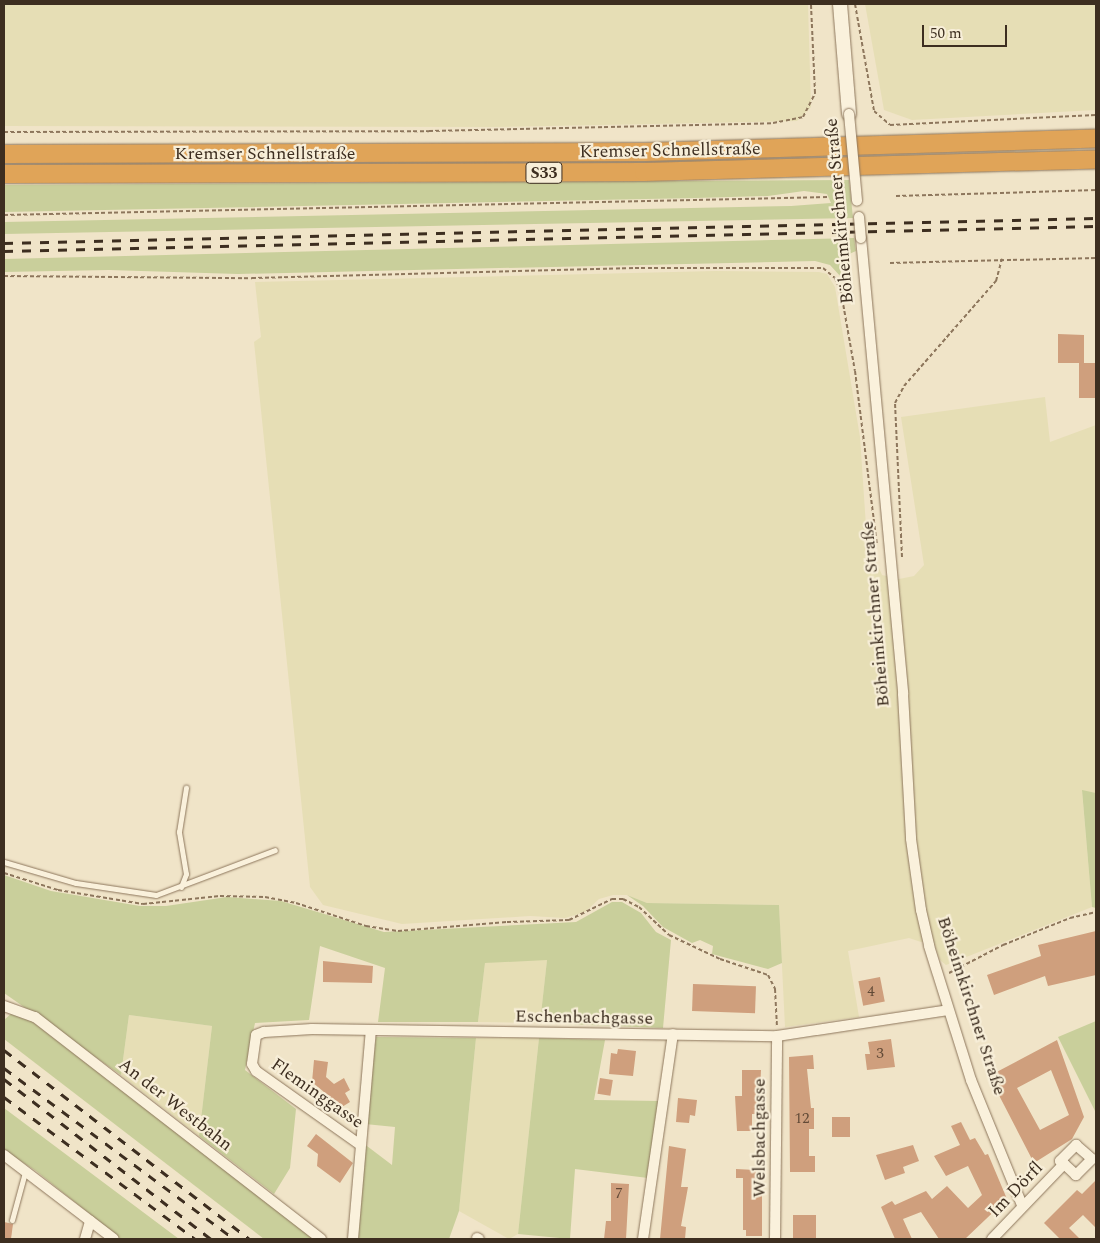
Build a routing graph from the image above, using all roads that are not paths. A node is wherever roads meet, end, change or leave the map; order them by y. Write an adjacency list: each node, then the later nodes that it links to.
1 (840, 4): 2 (street, Böheimkirchner Straße)
2 (849, 114): 12 (street, Böheimkirchner Straße, bridge)
3 (1096, 139): 4 (highway, Kremser Schnellstraße / S33)
4 (4, 154)
5 (1096, 159): 6 (highway, Kremser Schnellstraße / S33)
6 (4, 174)
7 (186, 788): 10 (lane)
8 (274, 850): 10 (lane)
9 (4, 862): 10 (lane)
10 (180, 888)
11 (4, 1006): 26 (street, An der Westbahn)
12 (948, 1010): 15 (street, Eschenbachgasse); 21 (street, Böheimkirchner Straße)
13 (371, 1031): 14 (street, Eschenbachgasse); 16 (street, Eschenbachgasse); 17 (street)
14 (674, 1034): 15 (street, Eschenbachgasse); 28 (street)
15 (777, 1036): 29 (street, Welsbachgasse)
16 (256, 1071): 17 (street, Fleminggasse)
17 (359, 1144): 27 (street)
18 (4, 1155): 20 (street)
19 (1064, 1164): 21 (street, Im Dörfl)
20 (25, 1171): 22 (lane); 23 (street)
21 (1022, 1205): 30 (street, Im Dörfl)
22 (12, 1220)
23 (90, 1221): 24 (street); 25 (street)
24 (85, 1239)
25 (114, 1239)
26 (321, 1239)
27 (353, 1239)
28 (643, 1239)
29 (775, 1239)
30 (992, 1239)

